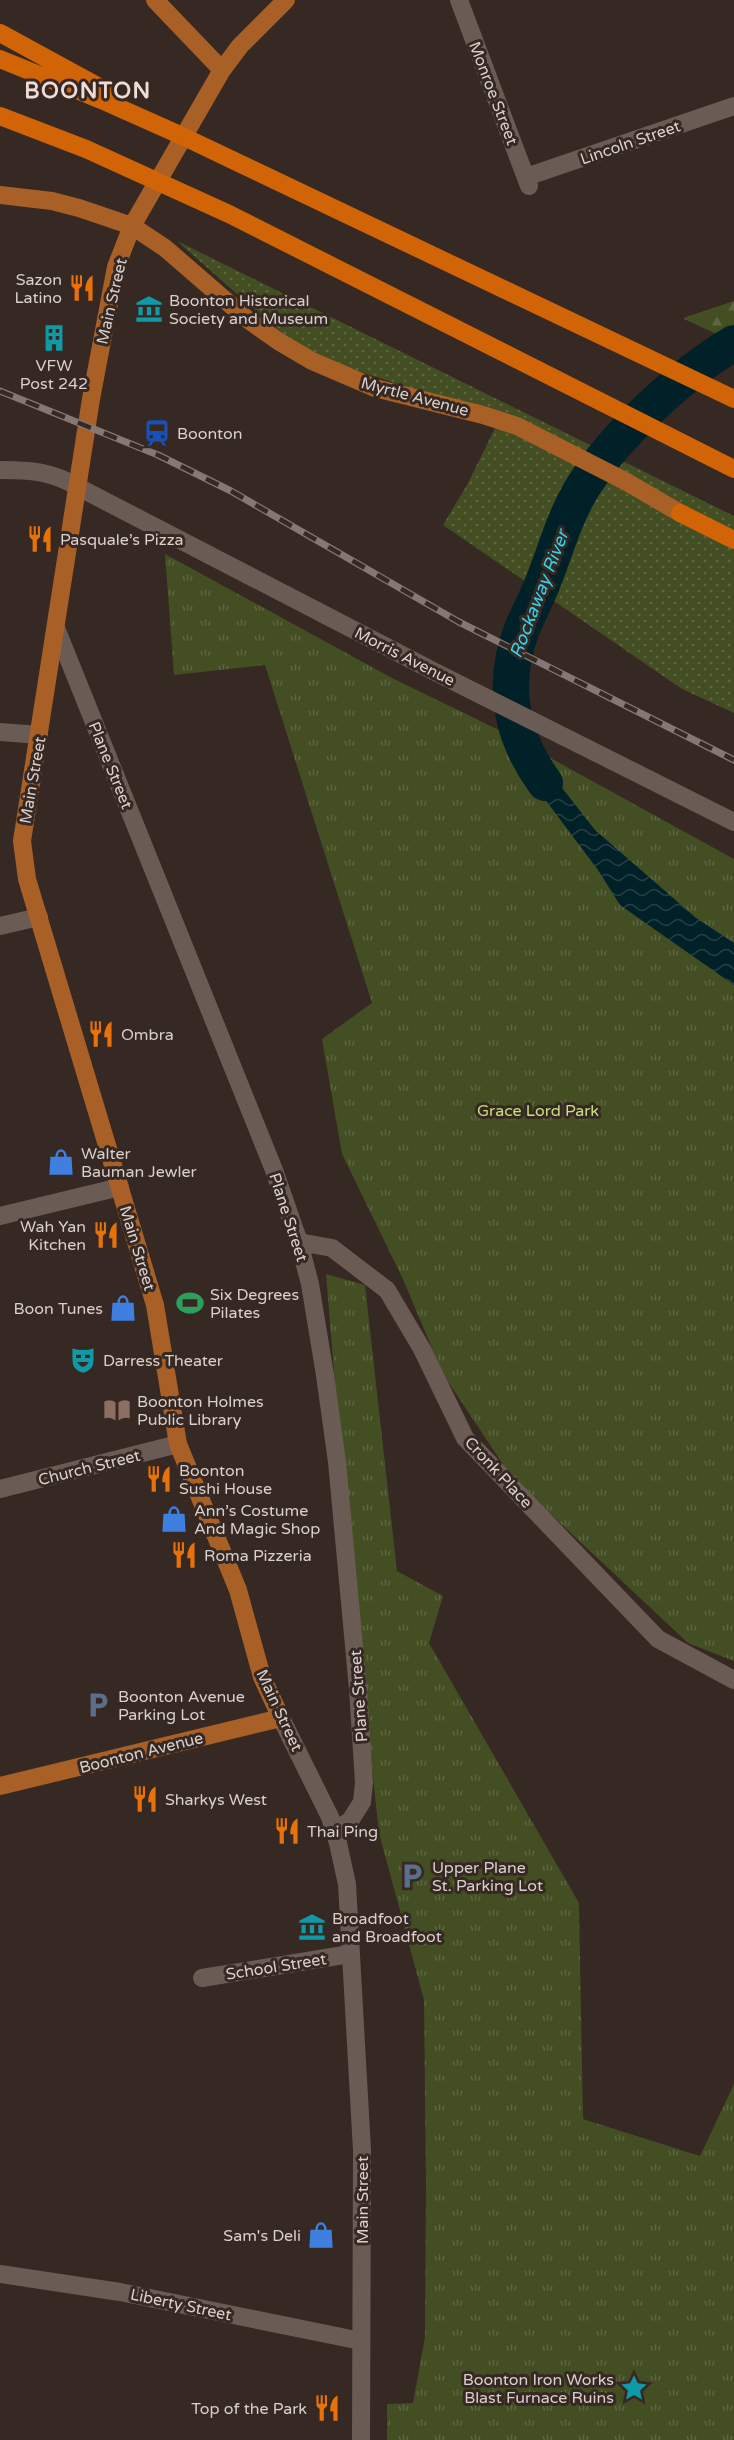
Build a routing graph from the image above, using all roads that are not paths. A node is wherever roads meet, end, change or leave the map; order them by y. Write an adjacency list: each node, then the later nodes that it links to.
1 (155, 0): 6 (main road)
2 (286, 0): 6 (main road, Main Street)
3 (459, 0): 10 (street, Monroe Street)
4 (0, 33): 9 (highway)
5 (0, 59): 9 (highway)
6 (222, 70): 12 (main road, Main Street)
7 (734, 106): 10 (street, Lincoln Street)
8 (0, 116): 14 (highway)
9 (249, 168): 13 (highway)
10 (527, 181)
11 (0, 195): 12 (main road, Myrtle Avenue)
12 (132, 226): 16 (main road, Main Street); 17 (main road, Myrtle Avenue)
13 (728, 396)
14 (734, 469)
15 (0, 470): 16 (street, Morris Avenue)
16 (78, 487): 19 (main road, Main Street); 22 (street, Morris Avenue)
17 (680, 513): 18 (highway)
18 (734, 540)
19 (56, 628): 21 (main road, Main Street); 27 (street, Plane Street)
20 (0, 732): 21 (street)
21 (39, 735): 23 (main road, Main Street)
22 (734, 822)
23 (39, 917): 24 (street); 25 (main road, Main Street)
24 (0, 926)
25 (120, 1186): 26 (street); 28 (main road, Main Street)
26 (0, 1216)
27 (299, 1242): 30 (street, Cronk Place); 33 (street, Plane Street)
28 (178, 1444): 29 (street, Church Street); 31 (main road, Main Street)
29 (0, 1489)
30 (734, 1680)
31 (281, 1718): 32 (main road, Boonton Avenue); 33 (street, Main Street)
32 (0, 1786)
33 (334, 1830): 34 (street, Main Street)
34 (350, 1954): 35 (street, School Street); 37 (street, Main Street)
35 (202, 1978)
36 (0, 2274): 37 (street, Liberty Street)
37 (361, 2341): 38 (street, Main Street)
38 (361, 2440)

